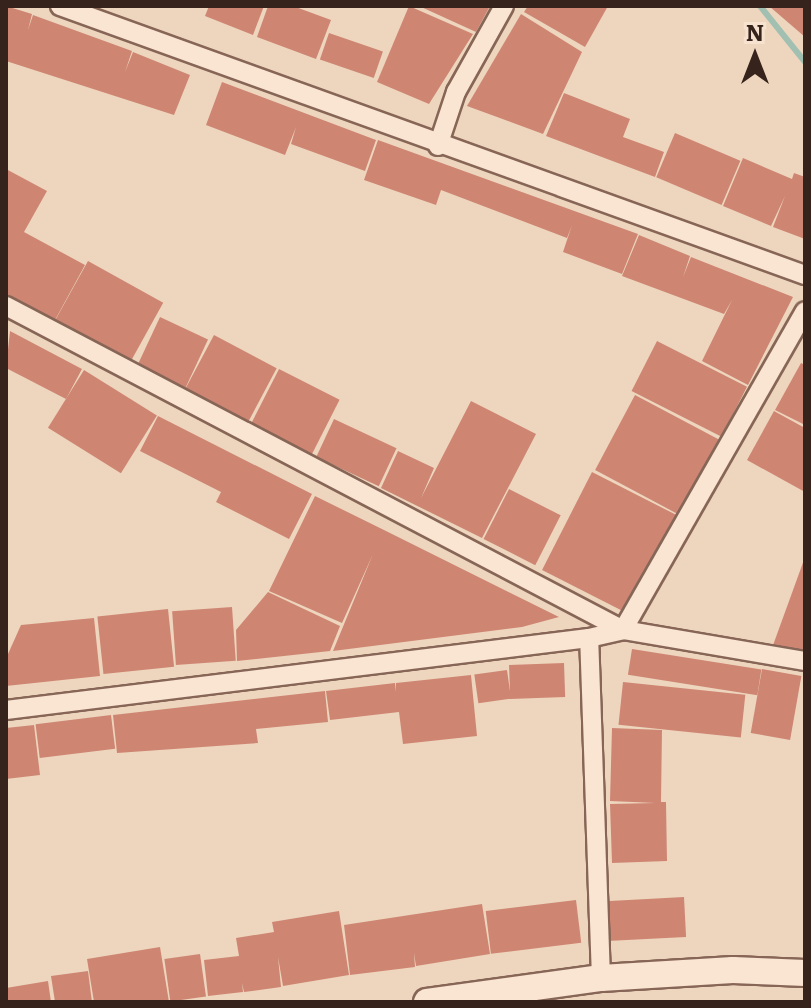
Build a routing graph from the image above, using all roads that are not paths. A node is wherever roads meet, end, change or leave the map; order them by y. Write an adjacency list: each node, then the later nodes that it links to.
1 (60, 6): 3 (street)
2 (504, 6): 3 (street)
3 (438, 146): 4 (street)
4 (805, 275)
5 (6, 306): 7 (street)
6 (805, 311): 7 (street)
7 (623, 630): 8 (street); 9 (street)
8 (589, 638): 10 (street); 12 (street)
9 (805, 661)
10 (6, 710)
11 (805, 973): 12 (main road)
12 (601, 978): 13 (main road)
13 (427, 1002)

